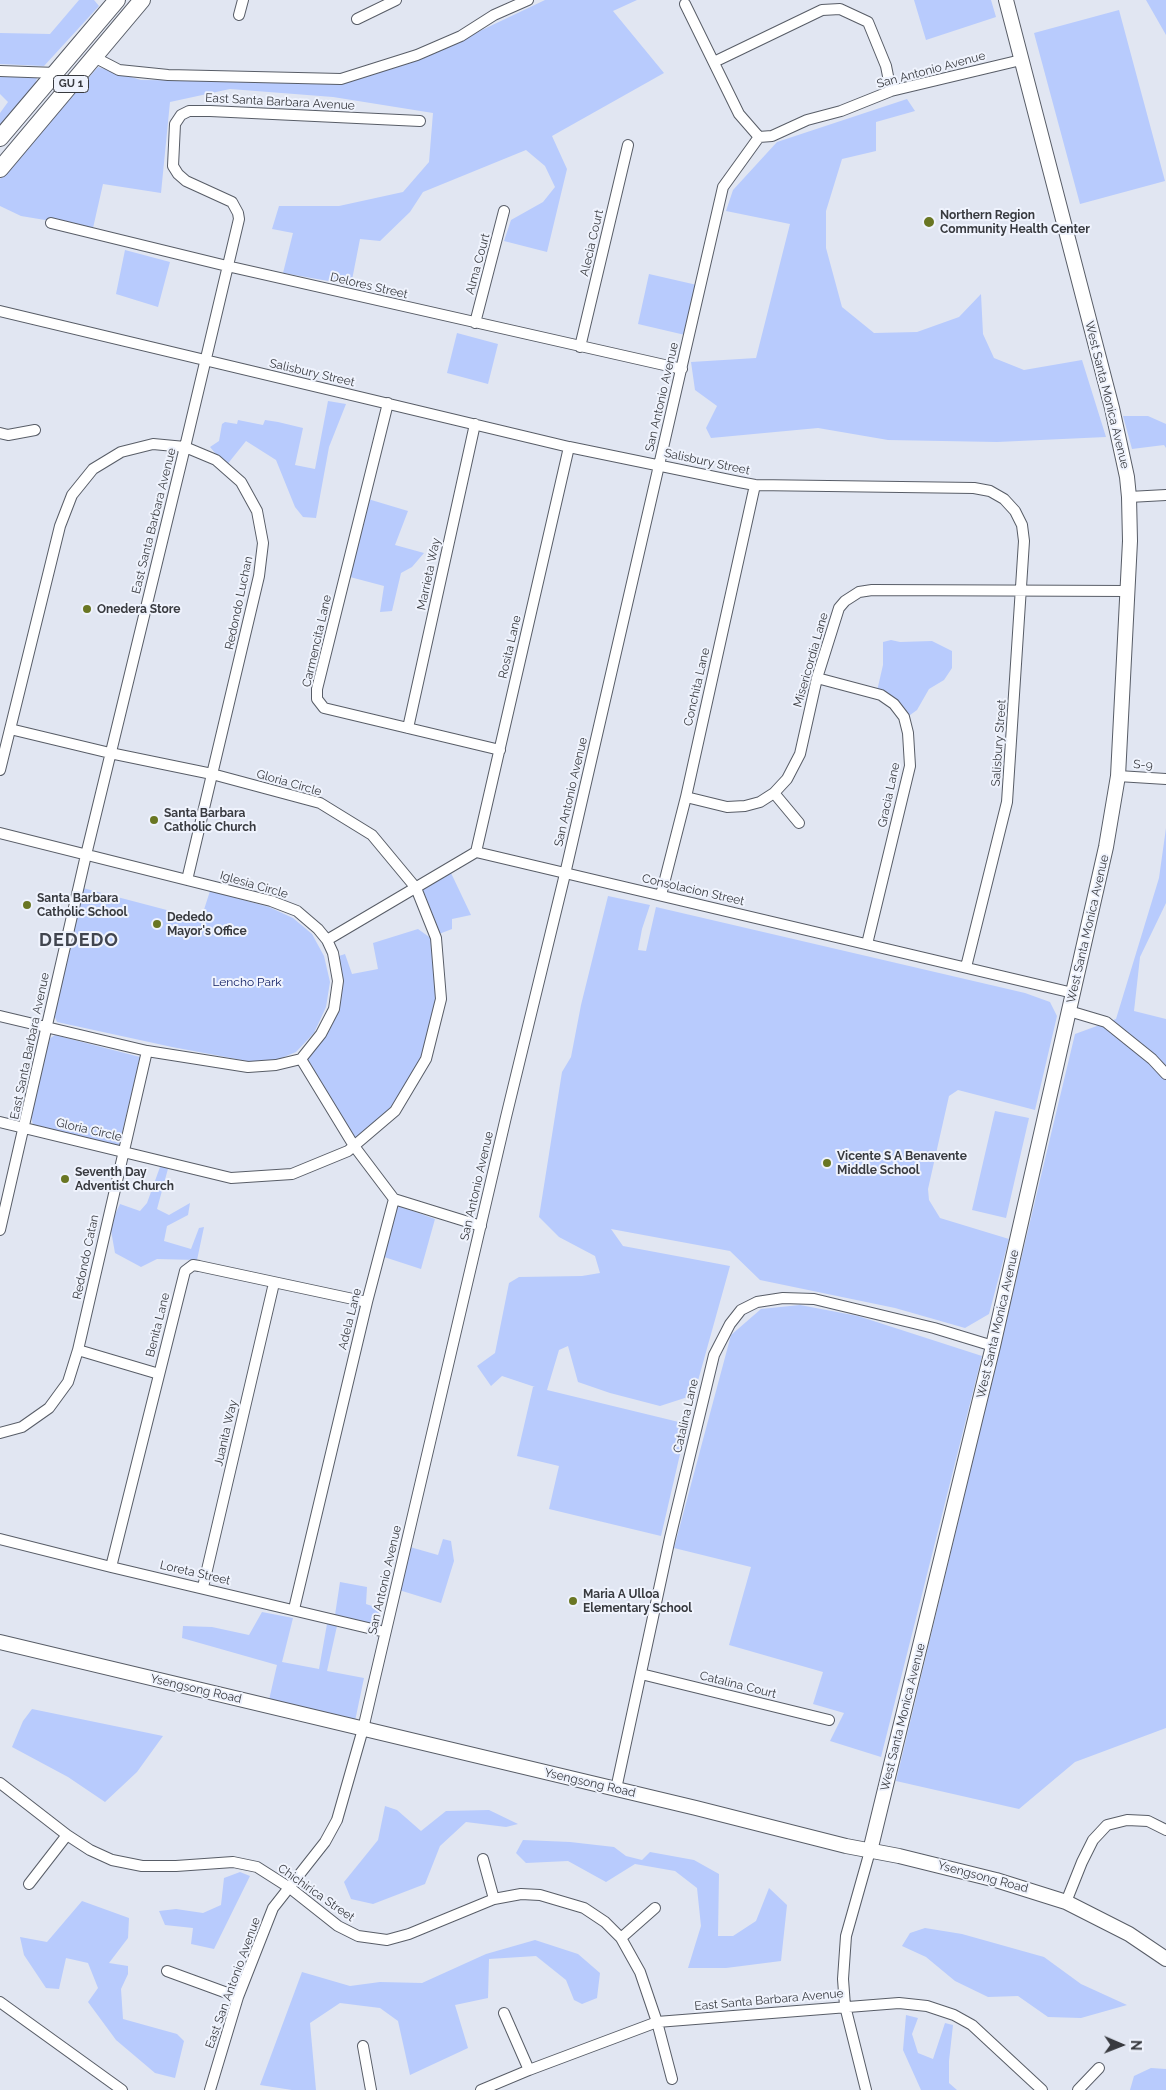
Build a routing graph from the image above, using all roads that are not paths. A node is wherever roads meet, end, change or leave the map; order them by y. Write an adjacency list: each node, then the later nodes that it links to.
1 (117, 0): 14 (main road, GU 1)
2 (142, 0): 10 (main road, GU 1)
3 (243, 0): 8 (street)
4 (396, 0): 9 (street)
5 (528, 0): 10 (street)
6 (1006, 0): 11 (main road, West Santa Monica Avenue)
7 (685, 4): 12 (street)
8 (239, 15)
9 (357, 19)
10 (94, 56): 20 (main road, GU 1)
11 (1021, 60): 15 (street, San Antonio Avenue); 38 (main road, West Santa Monica Avenue)
12 (714, 62): 15 (street); 17 (street)
13 (0, 71): 14 (street)
14 (56, 73): 18 (main road, GU 1)
15 (891, 91): 17 (street, San Antonio Avenue)
16 (420, 121): 23 (street, East Santa Barbara Avenue)
17 (759, 137): 28 (street, San Antonio Avenue)
18 (0, 138)
19 (628, 145): 26 (street, Alecia Court)
20 (0, 169)
21 (504, 211): 25 (street, Alma Court)
22 (51, 223): 23 (street, Delores Street)
23 (227, 266): 25 (street, Delores Street); 27 (street, East Santa Barbara Avenue)
24 (0, 311): 27 (street, Salisbury Street)
25 (475, 323): 26 (street, Delores Street)
26 (580, 347): 28 (street, Delores Street)
27 (204, 362): 29 (street, Salisbury Street); 33 (street, East Santa Barbara Avenue)
28 (682, 369): 35 (street, San Antonio Avenue)
29 (388, 403): 30 (street, Salisbury Street); 42 (street, Carmencita Lane)
30 (475, 424): 34 (street, Salisbury Street); 42 (street, Marrieta Way)
31 (35, 430): 32 (street)
32 (0, 433)
33 (185, 447): 43 (street, Redondo Luchan); 45 (street, East Santa Barbara Avenue); 47 (street, Redondo Luchan)
34 (569, 447): 35 (street, Salisbury Street); 44 (street, Rosita Lane)
35 (659, 465): 36 (street, Salisbury Street); 56 (street, San Antonio Avenue)
36 (756, 485): 40 (street, Salisbury Street); 51 (street, Conchita Lane)
37 (1166, 495): 38 (street)
38 (1129, 497): 39 (main road, West Santa Monica Avenue)
39 (1128, 591): 40 (street, Misericordia Lane); 48 (main road, West Santa Monica Avenue)
40 (1022, 592): 41 (street, Misericordia Lane); 62 (street, Salisbury Street)
41 (817, 678): 50 (street, Misericordia Lane); 61 (street, Gracia Lane)
42 (408, 728): 44 (street, Carmencita Lane)
43 (10, 729): 45 (street, Gloria Circle); 46 (street, Redondo Luchan)
44 (500, 750): 54 (street, Rosita Lane)
45 (110, 753): 47 (street, Gloria Circle); 55 (street, East Santa Barbara Avenue)
46 (0, 770)
47 (212, 774): 57 (street, Redondo Luchan); 58 (street, Gloria Circle)
48 (1118, 776): 49 (street, S-9); 63 (main road, West Santa Monica Avenue)
49 (1166, 779)
50 (774, 793): 51 (street, Misericordia Lane); 52 (street)
51 (686, 797): 59 (street, Conchita Lane)
52 (799, 823)
53 (0, 833): 55 (street, Iglesia Circle)
54 (476, 852): 56 (street, Consolacion Street); 58 (street)
55 (86, 855): 57 (street, Iglesia Circle); 66 (street, East Santa Barbara Avenue)
56 (565, 874): 59 (street, Consolacion Street); 75 (street, San Antonio Avenue)
57 (187, 880): 60 (street, Iglesia Circle)
58 (416, 888): 60 (street); 72 (street, Gloria Circle)
59 (661, 895): 61 (street, Consolacion Street)
60 (327, 940): 68 (street, Iglesia Circle)
61 (867, 944): 62 (street, Consolacion Street)
62 (966, 967): 63 (street, Consolacion Street)
63 (1073, 993): 64 (main road, West Santa Monica Avenue)
64 (1069, 1011): 69 (street); 79 (main road, West Santa Monica Avenue)
65 (0, 1016): 66 (street)
66 (46, 1027): 67 (street); 71 (street, East Santa Barbara Avenue)
67 (147, 1051): 68 (street); 73 (street, Redondo Catan)
68 (300, 1058): 72 (street)
69 (1166, 1074)
70 (0, 1122): 71 (street, Gloria Circle)
71 (25, 1128): 73 (street, Gloria Circle); 76 (street, East Santa Barbara Avenue)
72 (354, 1146): 73 (street, Gloria Circle); 74 (street)
73 (122, 1151): 80 (street, Redondo Catan)
74 (394, 1199): 75 (street); 78 (street, Adela Lane)
75 (481, 1226): 87 (street, San Antonio Avenue)
76 (0, 1230)
77 (274, 1283): 78 (street, Benita Lane); 81 (street, Benita Lane); 85 (street, Juanita Way)
78 (367, 1302): 86 (street, Adela Lane)
79 (993, 1346): 89 (street, Catalina Lane); 96 (main road, West Santa Monica Avenue)
80 (78, 1350): 81 (street); 82 (street, Redondo Catan)
81 (159, 1374): 84 (street, Benita Lane)
82 (0, 1434)
83 (0, 1539): 84 (street, Loreta Street)
84 (111, 1567): 85 (street, Loreta Street)
85 (203, 1587): 86 (street, Loreta Street)
86 (294, 1610): 87 (street, Loreta Street)
87 (385, 1632): 91 (street, San Antonio Avenue)
88 (0, 1642): 91 (main road, Ysengsong Road)
89 (641, 1674): 90 (street, Catalina Court); 93 (street, Catalina Lane)
90 (829, 1720)
91 (363, 1729): 93 (main road, Ysengsong Road); 99 (street, East San Antonio Avenue)
92 (0, 1783): 95 (street, Chichirica Street)
93 (616, 1789): 96 (main road, Ysengsong Road)
94 (1166, 1830): 101 (street)
95 (67, 1835): 98 (street); 99 (street, Chichirica Street)
96 (870, 1851): 101 (main road, Ysengsong Road); 108 (street)
97 (482, 1859): 100 (street)
98 (29, 1884)
99 (290, 1888): 100 (street, Chichirica Street); 106 (street, East San Antonio Avenue)
100 (494, 1899): 103 (street, Chichirica Street)
101 (1066, 1902): 104 (main road, Ysengsong Road)
102 (655, 1908): 103 (street)
103 (620, 1938): 110 (street, Chichirica Street)
104 (1166, 1959)
105 (167, 1970): 106 (street)
106 (238, 1997): 116 (street, East San Antonio Avenue)
107 (0, 2002): 115 (street)
108 (845, 2006): 110 (street, East Santa Barbara Avenue); 119 (street); 120 (street, East Santa Barbara Avenue)
109 (504, 2013): 113 (street)
110 (657, 2022): 113 (street, East Santa Barbara Avenue); 114 (street, Chichirica Street)
111 (362, 2046): 117 (street)
112 (1099, 2068): 121 (street)
113 (529, 2070): 118 (street, East Santa Barbara Avenue)
114 (672, 2079)
115 (122, 2090)
116 (210, 2090)
117 (371, 2090)
118 (481, 2090)
119 (866, 2090)
120 (1042, 2090)
121 (1078, 2090)

